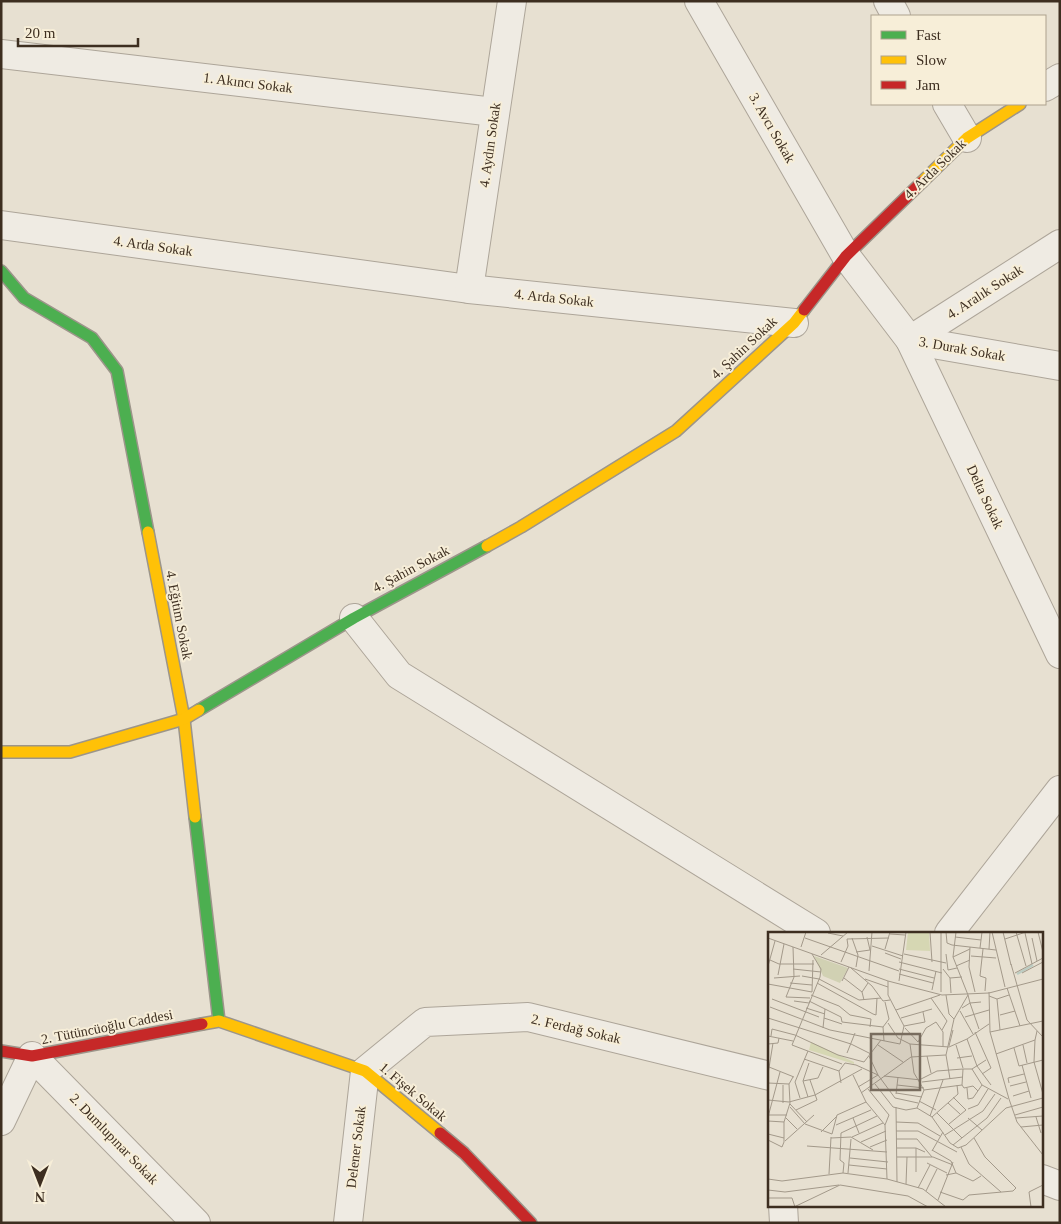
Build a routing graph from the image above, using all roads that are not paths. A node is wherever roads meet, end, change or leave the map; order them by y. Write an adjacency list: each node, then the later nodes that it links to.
1 (512, 1): 10 (street, 4. Aydın Sokak)
2 (699, 1): 14 (street, 3. Avcı Sokak)
3 (888, 1): 4 (street)
4 (895, 15)
5 (1, 54): 10 (street, 1. Akıncı Sokak)
6 (1060, 78): 7 (street)
7 (1046, 87)
8 (948, 105): 11 (street)
9 (1018, 105): 11 (street, 4. Arda Sokak)
10 (494, 112): 16 (street, 4. Aydın Sokak)
11 (967, 138): 14 (street, 4. Arda Sokak)
12 (1, 225): 16 (street, 4. Arda Sokak)
13 (1060, 244): 18 (street, 4. Aralık Sokak)
14 (846, 256): 17 (street, 4. Arda Sokak); 18 (street, 3. Durak Sokak)
15 (1, 271): 22 (street, 4. Eğitim Sokak)
16 (469, 289): 17 (street, 4. Arda Sokak)
17 (794, 323): 20 (street, 4. Şahin Sokak)
18 (910, 340): 19 (street, 3. Durak Sokak); 21 (street, Delta Sokak)
19 (1060, 366)
20 (354, 618): 22 (street, 4. Şahin Sokak); 25 (street)
21 (1060, 654)
22 (184, 719): 23 (street, 4. Şahin Sokak); 27 (street, 4. Eğitim Sokak)
23 (1, 752)
24 (1057, 796): 26 (street)
25 (814, 932)
26 (950, 932)
27 (219, 1021): 29 (street, 2. Tütüncüoğlu Caddesi); 30 (street, 1. Fişek Sokak)
28 (1, 1051): 29 (street, 2. Tütüncüoğlu Caddesi)
29 (32, 1056): 32 (street); 36 (street, 2. Dumlupınar Sokak)
30 (365, 1071): 31 (street, 2. Ferdağ Sokak); 37 (street, Delener Sokak); 38 (street, 1. Fişek Sokak)
31 (768, 1076)
32 (1, 1121)
33 (1044, 1180): 34 (street)
34 (1060, 1186)
35 (783, 1206): 39 (street)
36 (196, 1223)
37 (348, 1223)
38 (531, 1223)
39 (784, 1223)

